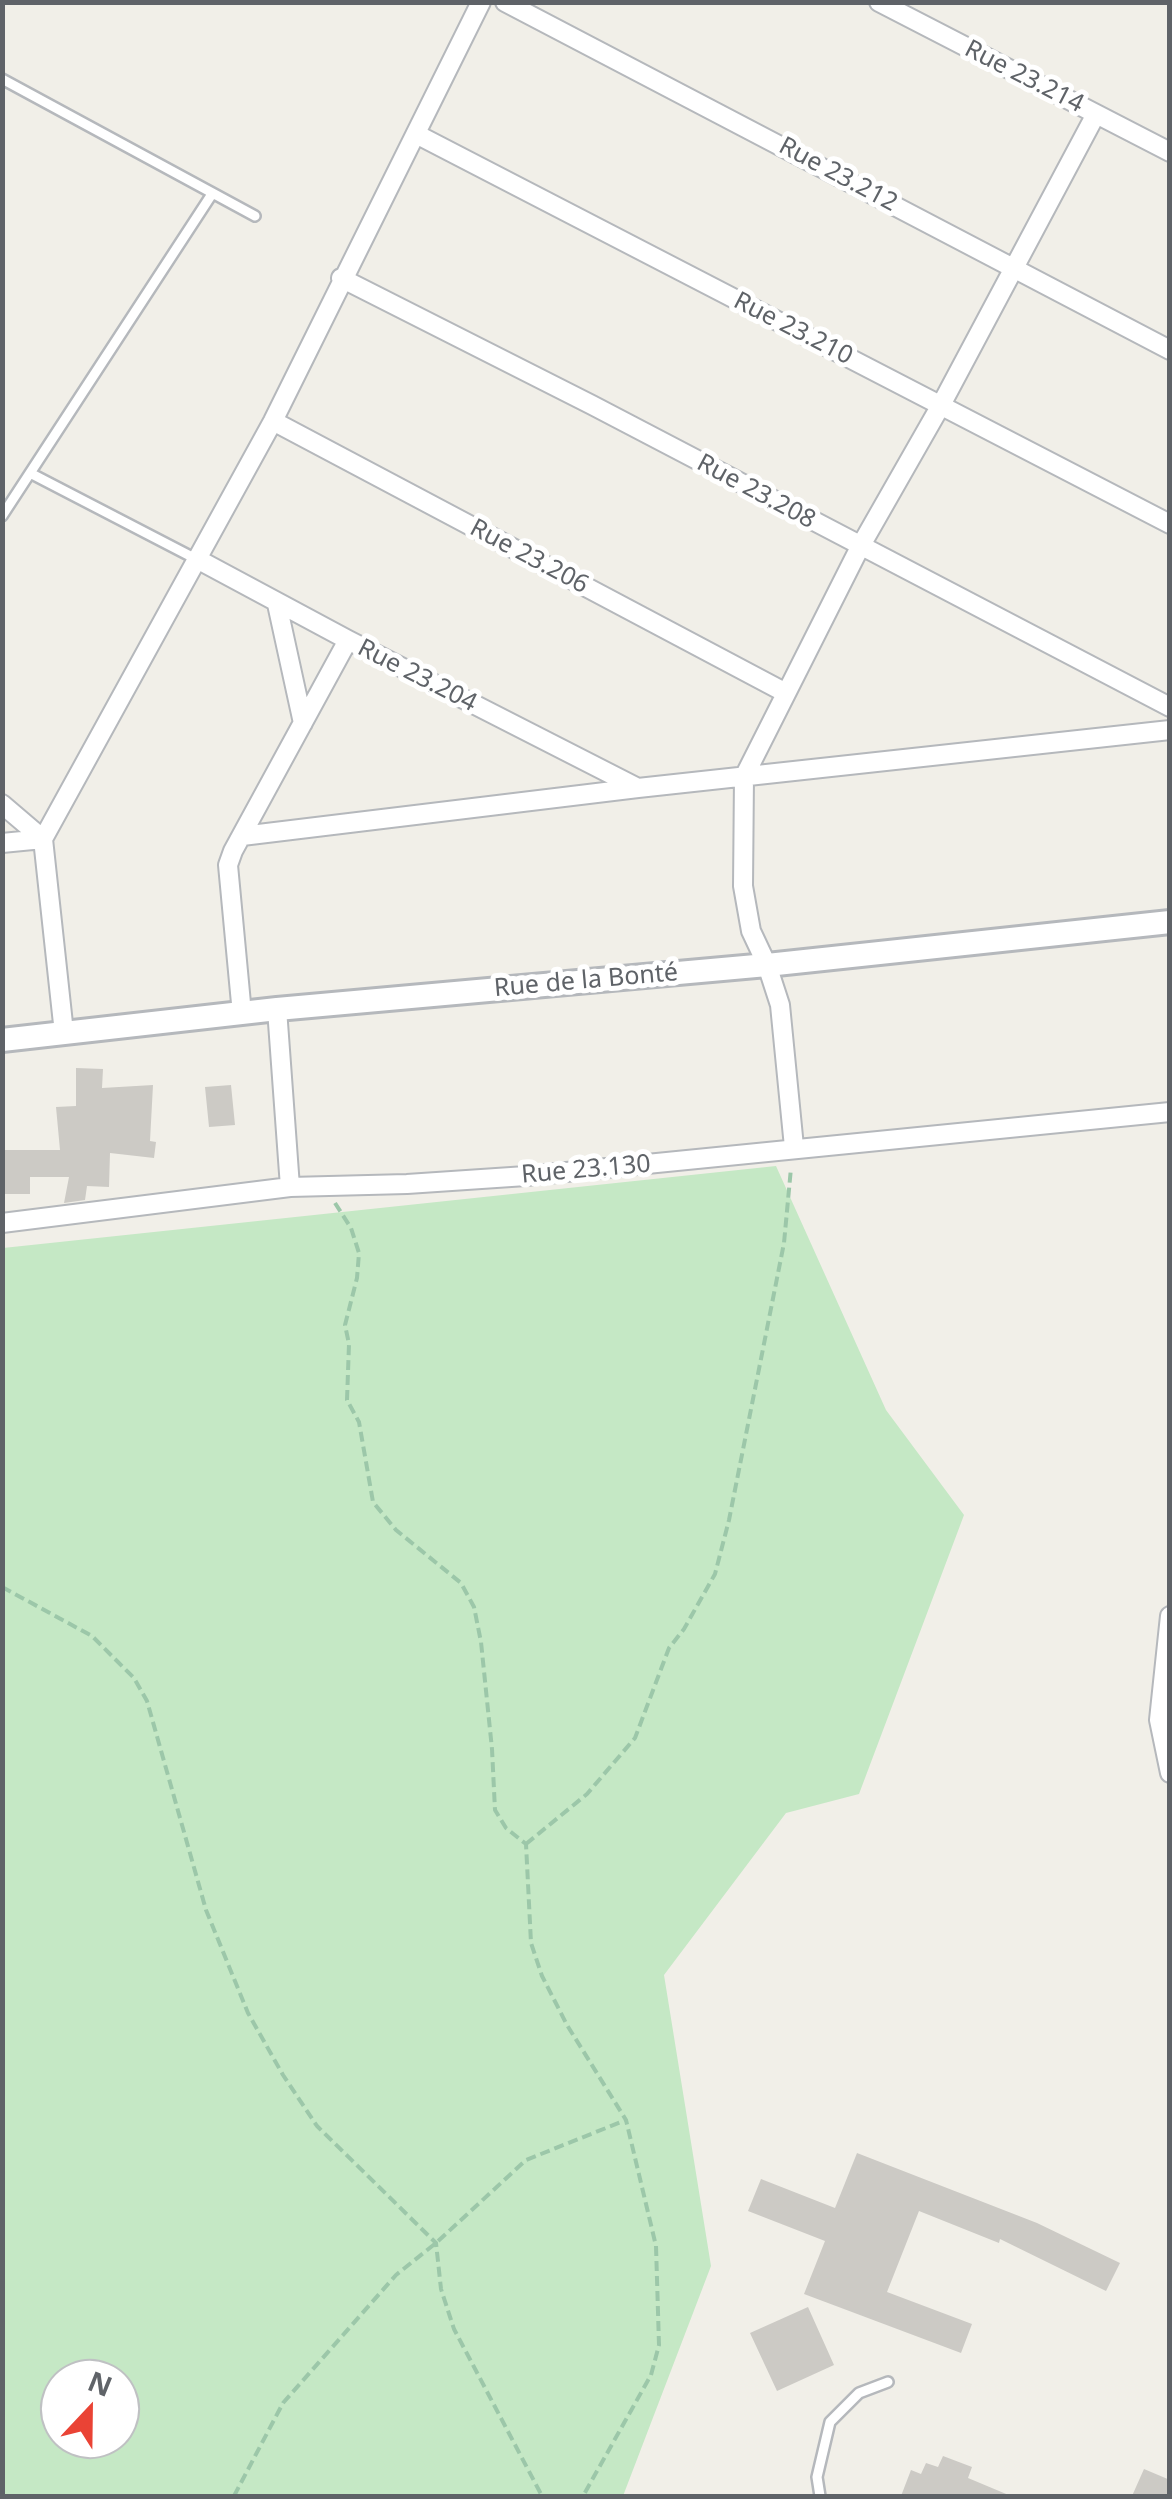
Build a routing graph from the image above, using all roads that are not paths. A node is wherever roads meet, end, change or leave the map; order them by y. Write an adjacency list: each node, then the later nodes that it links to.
1 (481, 2): 6 (street)
2 (505, 2): 10 (street, Rue 23.212)
3 (879, 2): 5 (street, Rue 23.214)
4 (2, 79): 8 (lane)
5 (1096, 114): 7 (street, Rue 23.214); 10 (street)
6 (416, 134): 11 (street); 13 (street, Rue 23.210)
7 (1170, 152)
8 (212, 194): 9 (lane); 15 (lane)
9 (256, 216)
10 (1015, 268): 12 (street, Rue 23.212); 13 (street)
11 (341, 278): 14 (street); 18 (street, Rue 23.208)
12 (1170, 350)
13 (940, 405): 17 (street, Rue 23.210); 18 (street)
14 (273, 420): 19 (street); 22 (street, Rue 23.206)
15 (30, 473): 16 (lane); 19 (lane)
16 (2, 516)
17 (1170, 524)
18 (860, 547): 22 (street); 23 (street, Rue 23.208)
19 (197, 559): 20 (street, Rue 23.204); 30 (street)
20 (278, 604): 21 (street, Rue 23.204); 24 (street)
21 (348, 640): 24 (street); 27 (street, Rue 23.204)
22 (786, 693): 26 (street)
23 (1170, 707)
24 (303, 723): 29 (street)
25 (1170, 730): 26 (street)
26 (744, 777): 27 (street); 33 (street)
27 (638, 788): 29 (street)
28 (2, 804): 30 (street)
29 (242, 836): 35 (street)
30 (43, 839): 31 (street); 36 (street)
31 (2, 844)
32 (1170, 922): 33 (street, Rue de la Bonté)
33 (768, 965): 34 (street, Rue de la Bonté); 39 (street)
34 (276, 1009): 35 (street, Rue de la Bonté); 40 (street)
35 (242, 1014): 36 (street, Rue de la Bonté)
36 (64, 1033): 37 (street, Rue de la Bonté)
37 (2, 1040)
38 (1170, 1112): 39 (street, Rue 23.130)
39 (794, 1147): 40 (street, Rue 23.130)
40 (290, 1187): 41 (street, Rue 23.130)
41 (2, 1223)
42 (1170, 1616): 43 (street)
43 (1170, 1773)
44 (888, 2382): 45 (lane)
45 (820, 2496)

